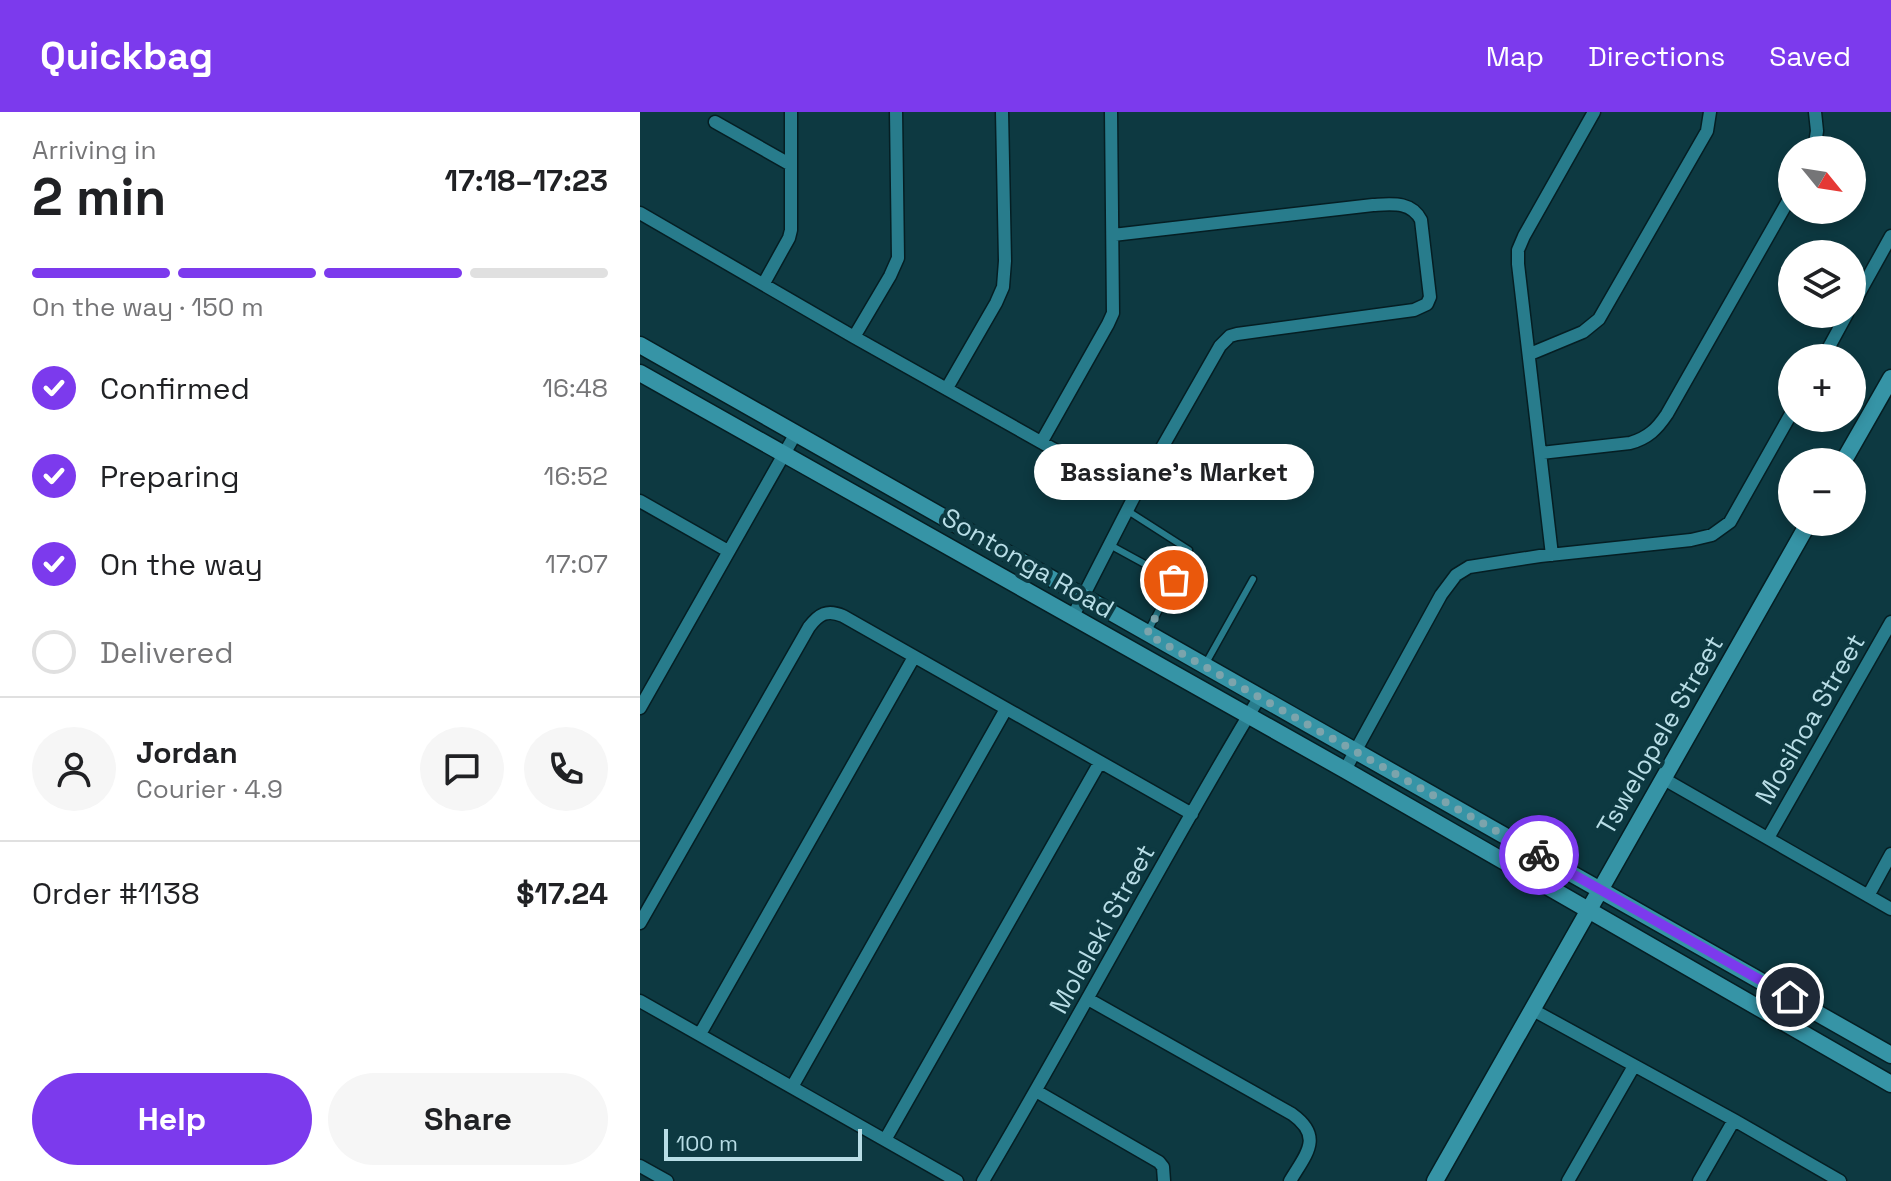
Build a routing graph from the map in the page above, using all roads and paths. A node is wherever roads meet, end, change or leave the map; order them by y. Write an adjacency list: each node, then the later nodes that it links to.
1 (791, 112): 10 (street)
2 (896, 112): 17 (street)
3 (1002, 112): 22 (street)
4 (1111, 112): 13 (street)
5 (1594, 112): 19 (street)
6 (1710, 112): 19 (street)
7 (1815, 112): 9 (street)
8 (715, 122): 10 (street)
9 (1816, 136)
10 (791, 165): 16 (street)
11 (640, 213): 16 (street)
12 (1778, 219): 27 (street)
13 (1113, 235): 25 (street); 29 (street)
14 (1891, 236): 15 (street)
15 (1866, 281)
16 (764, 283): 17 (street)
17 (854, 337): 22 (street)
18 (640, 345): 24 (main road, Sontonga Road)
19 (1530, 354): 27 (street)
20 (640, 373): 28 (main road, Sontonga Road)
21 (1891, 378): 26 (main road)
22 (947, 388): 25 (street)
23 (1781, 432): 35 (street)
24 (796, 433): 28 (street); 38 (main road, Sontonga Road)
25 (1042, 441): 29 (street)
26 (1851, 448)
27 (1541, 453): 35 (street)
28 (784, 455): 34 (street); 39 (main road, Sontonga Road)
29 (1135, 495): 31 (street)
30 (640, 501): 34 (street)
31 (1128, 511): 33 (street); 37 (lane)
32 (1801, 536): 51 (main road, Tswelopele Street)
33 (1110, 545): 37 (lane); 38 (street)
34 (728, 551): 45 (street)
35 (1552, 555): 48 (street)
36 (1253, 579): 43 (lane)
37 (1174, 580): 41 (lane)
38 (1083, 596): 39 (street); 41 (main road, Sontonga Road)
39 (1073, 616): 47 (main road, Sontonga Road)
40 (1891, 622): 53 (street, Mosihoa Street)
41 (1147, 634): 43 (main road, Sontonga Road)
42 (914, 657): 46 (street); 59 (street); 63 (street)
43 (1204, 666): 44 (main road, Sontonga Road)
44 (1259, 698): 47 (street, Moleleki Street); 48 (main road, Sontonga Road)
45 (640, 708)
46 (1006, 709): 49 (street); 67 (street)
47 (1249, 716): 50 (main road, Sontonga Road); 52 (street, Moleleki Street)
48 (1356, 751): 50 (street); 55 (main road, Sontonga Road)
49 (1100, 762): 52 (street); 70 (street)
50 (1345, 770): 58 (main road, Sontonga Road)
51 (1664, 779): 53 (street); 55 (main road, Tswelopele Street)
52 (1192, 814): 60 (street, Moleleki Street)
53 (1768, 838): 56 (street)
54 (1891, 854): 56 (street)
55 (1600, 890): 58 (main road, Tswelopele Street); 64 (main road, Sontonga Road)
56 (1868, 896): 57 (street)
57 (1891, 909)
58 (1589, 910): 62 (main road, Tswelopele Street); 66 (main road, Sontonga Road)
59 (640, 923)
60 (1088, 999): 68 (street, Moleleki Street); 77 (street)
61 (640, 1001): 63 (street)
62 (1533, 1010): 65 (street); 78 (main road, Tswelopele Street)
63 (700, 1034): 67 (street)
64 (1891, 1055)
65 (1634, 1066): 69 (street); 79 (street)
66 (1891, 1084)
67 (792, 1087): 70 (street)
68 (1036, 1091): 75 (street, Moleleki Street); 76 (street)
69 (1734, 1120): 72 (street); 80 (street)
70 (885, 1140): 74 (street)
71 (640, 1166): 73 (street)
72 (1823, 1177): 81 (street)
73 (667, 1181)
74 (957, 1181)
75 (983, 1181)
76 (1164, 1181)
77 (1290, 1181)
78 (1435, 1181)
79 (1568, 1181)
80 (1699, 1181)
81 (1840, 1181)

